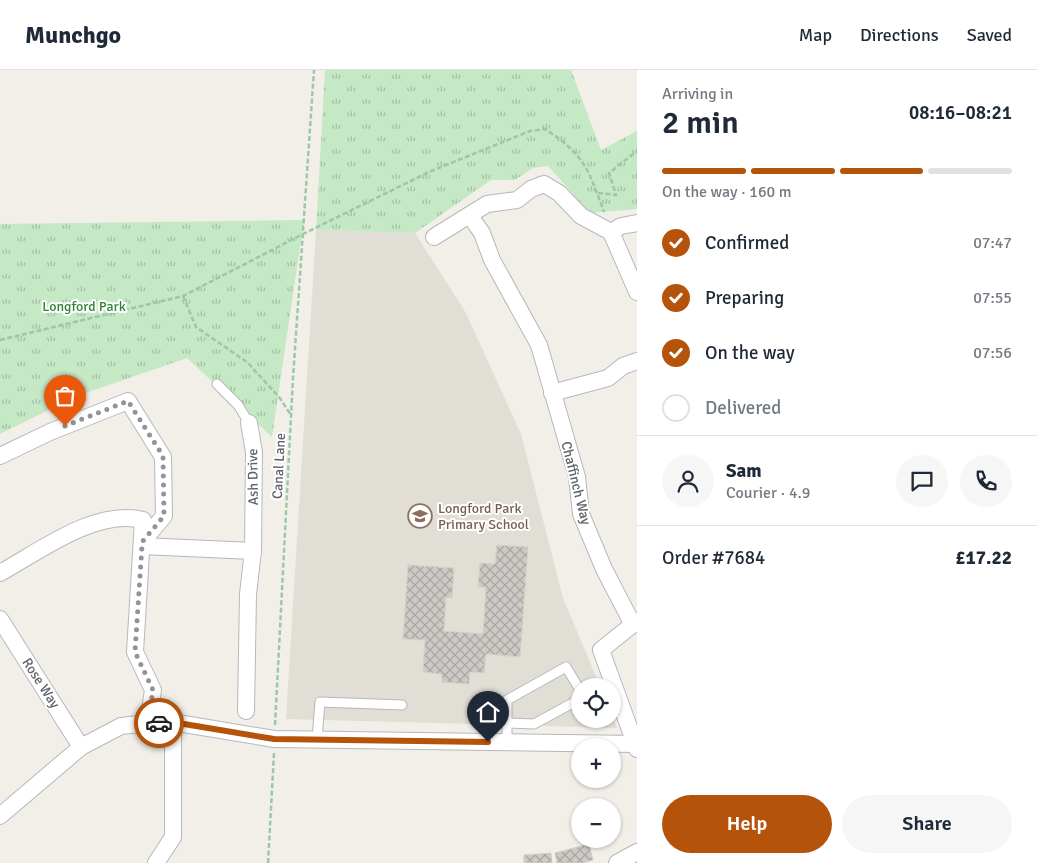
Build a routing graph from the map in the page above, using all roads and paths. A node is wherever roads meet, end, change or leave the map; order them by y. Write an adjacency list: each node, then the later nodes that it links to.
1 (314, 70): 6 (path, Canal Lane)
2 (637, 151): 6 (path)
3 (470, 216): 5 (street); 7 (street); 13 (street, Chaffinch Way)
4 (637, 223): 5 (street)
5 (612, 232): 8 (street)
6 (303, 234): 9 (path); 14 (path, Canal Lane)
7 (434, 237)
8 (637, 292)
9 (183, 296): 10 (path); 14 (path)
10 (0, 340)
11 (637, 361): 13 (street)
12 (217, 384): 15 (lane, Ash Drive)
13 (552, 393): 21 (street, Chaffinch Way)
14 (291, 416): 29 (path, Canal Lane)
15 (248, 423): 18 (street, Ash Drive)
16 (0, 456): 17 (street)
17 (142, 544): 18 (street); 19 (street); 26 (street)
18 (253, 551): 25 (street, Ash Drive)
19 (0, 573)
20 (0, 619): 33 (street, Rose Way)
21 (635, 623): 32 (street)
22 (573, 678): 27 (lane)
23 (571, 704): 27 (lane)
24 (402, 705): 30 (lane)
25 (246, 712)
26 (148, 723): 28 (street); 33 (street)
27 (507, 723): 31 (lane)
28 (173, 725): 29 (street); 36 (street)
29 (274, 739): 30 (street); 37 (path, Canal Lane)
30 (317, 740): 31 (street)
31 (508, 742): 32 (street)
32 (636, 746)
33 (82, 747): 34 (street)
34 (0, 816)
35 (637, 852): 38 (street)
36 (156, 863)
37 (268, 863)
38 (618, 863)

